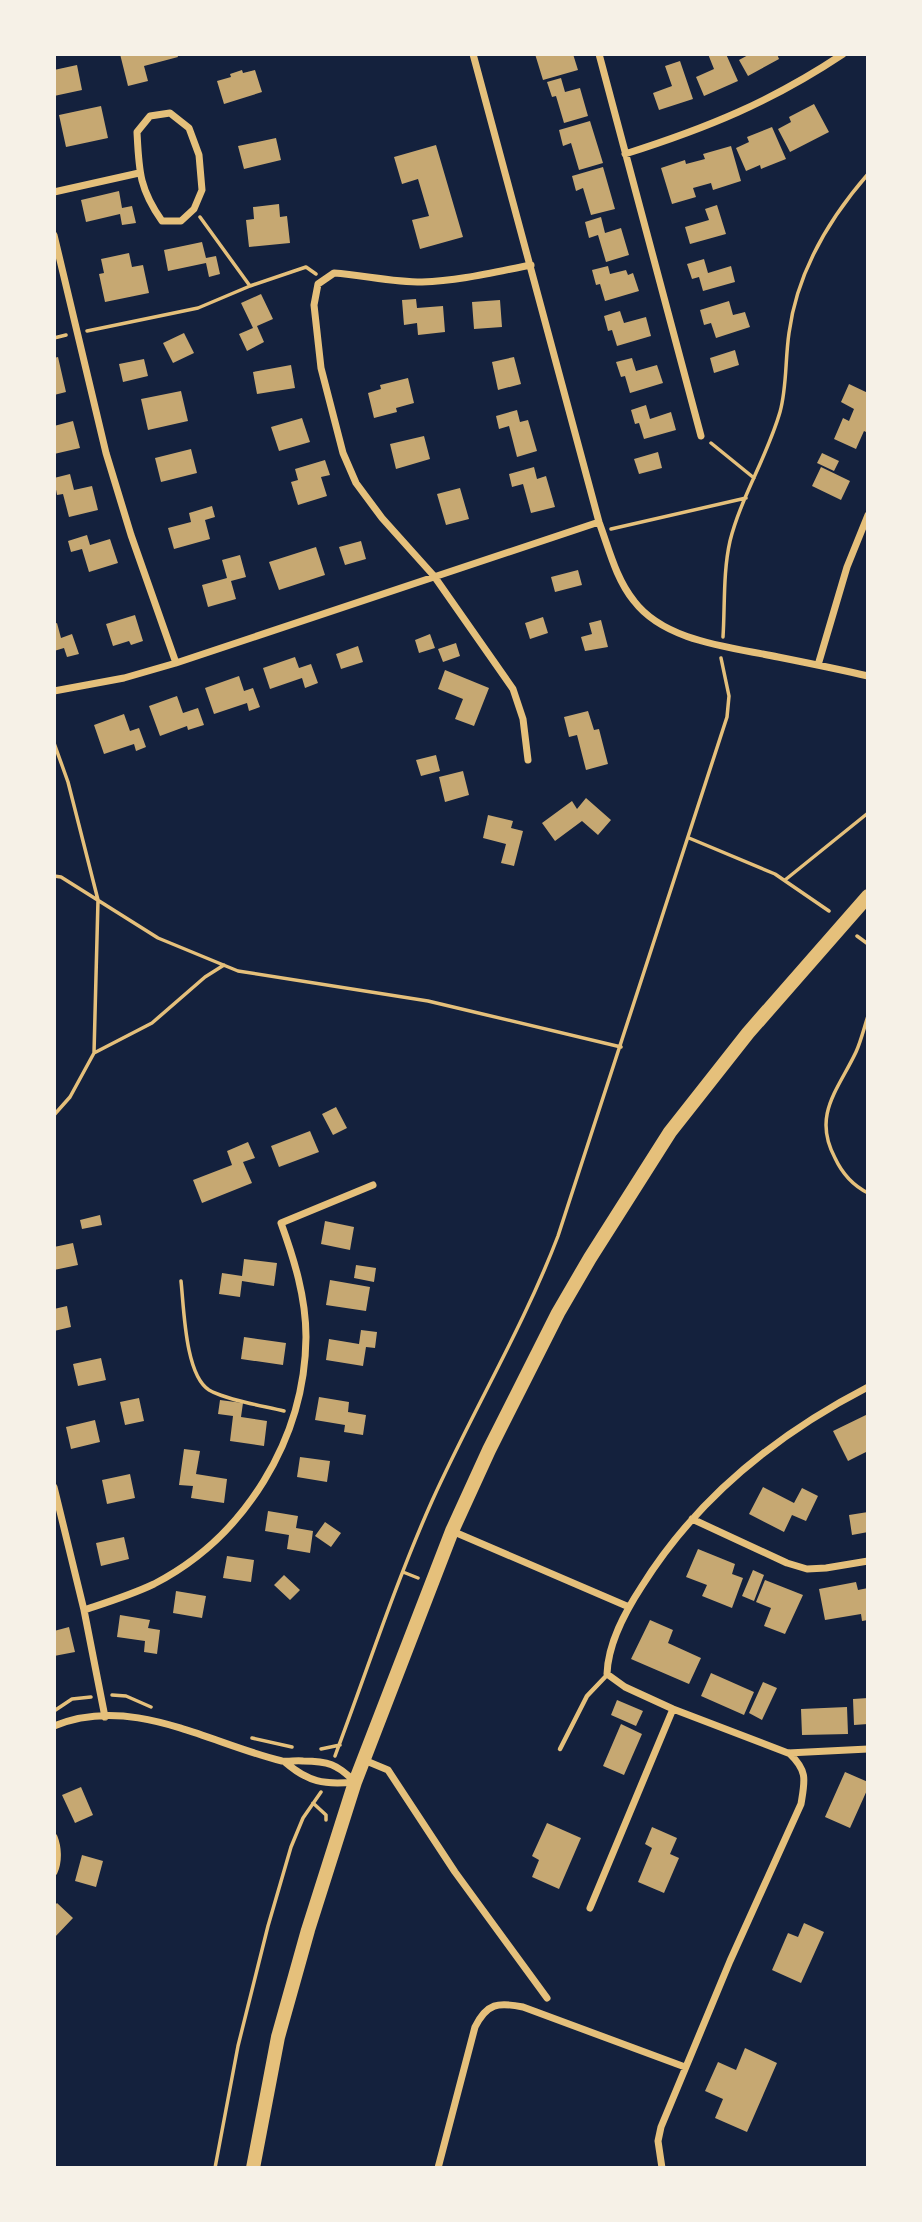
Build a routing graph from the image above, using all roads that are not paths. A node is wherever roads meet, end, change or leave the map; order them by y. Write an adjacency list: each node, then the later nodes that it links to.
1 (473, 54): 8 (street)
2 (598, 54): 4 (street)
3 (843, 54): 4 (street)
4 (625, 154): 9 (street)
5 (139, 173): 5 (street); 6 (street)
6 (54, 192)
7 (54, 235): 13 (street)
8 (531, 265): 11 (street); 12 (street)
9 (701, 436)
10 (868, 515): 14 (street)
11 (601, 526): 12 (street); 14 (street)
12 (434, 576): 13 (street); 17 (street)
13 (176, 663): 16 (street)
14 (818, 665): 15 (street)
15 (868, 676)
16 (54, 691)
17 (528, 760)
18 (868, 896): 23 (main road)
19 (373, 1185): 26 (street)
20 (868, 1387): 22 (street)
21 (54, 1487): 26 (street)
22 (692, 1519): 24 (street); 25 (street)
23 (452, 1531): 25 (street); 34 (main road)
24 (868, 1560)
25 (629, 1606): 27 (street)
26 (84, 1610): 29 (street)
27 (607, 1674): 28 (street); 31 (lane)
28 (673, 1709): 33 (street); 39 (street)
29 (105, 1717): 30 (street); 35 (street)
30 (54, 1726)
31 (560, 1749)
32 (868, 1749): 33 (street)
33 (788, 1753): 41 (street)
34 (363, 1760): 36 (main road); 40 (street)
35 (285, 1762): 36 (street); 36 (street)
36 (355, 1782): 42 (main road)
37 (54, 1837): 38 (street)
38 (54, 1872)
39 (590, 1908)
40 (547, 1998)
41 (685, 2067): 43 (street); 44 (street)
42 (253, 2168)
43 (438, 2168)
44 (662, 2168)

